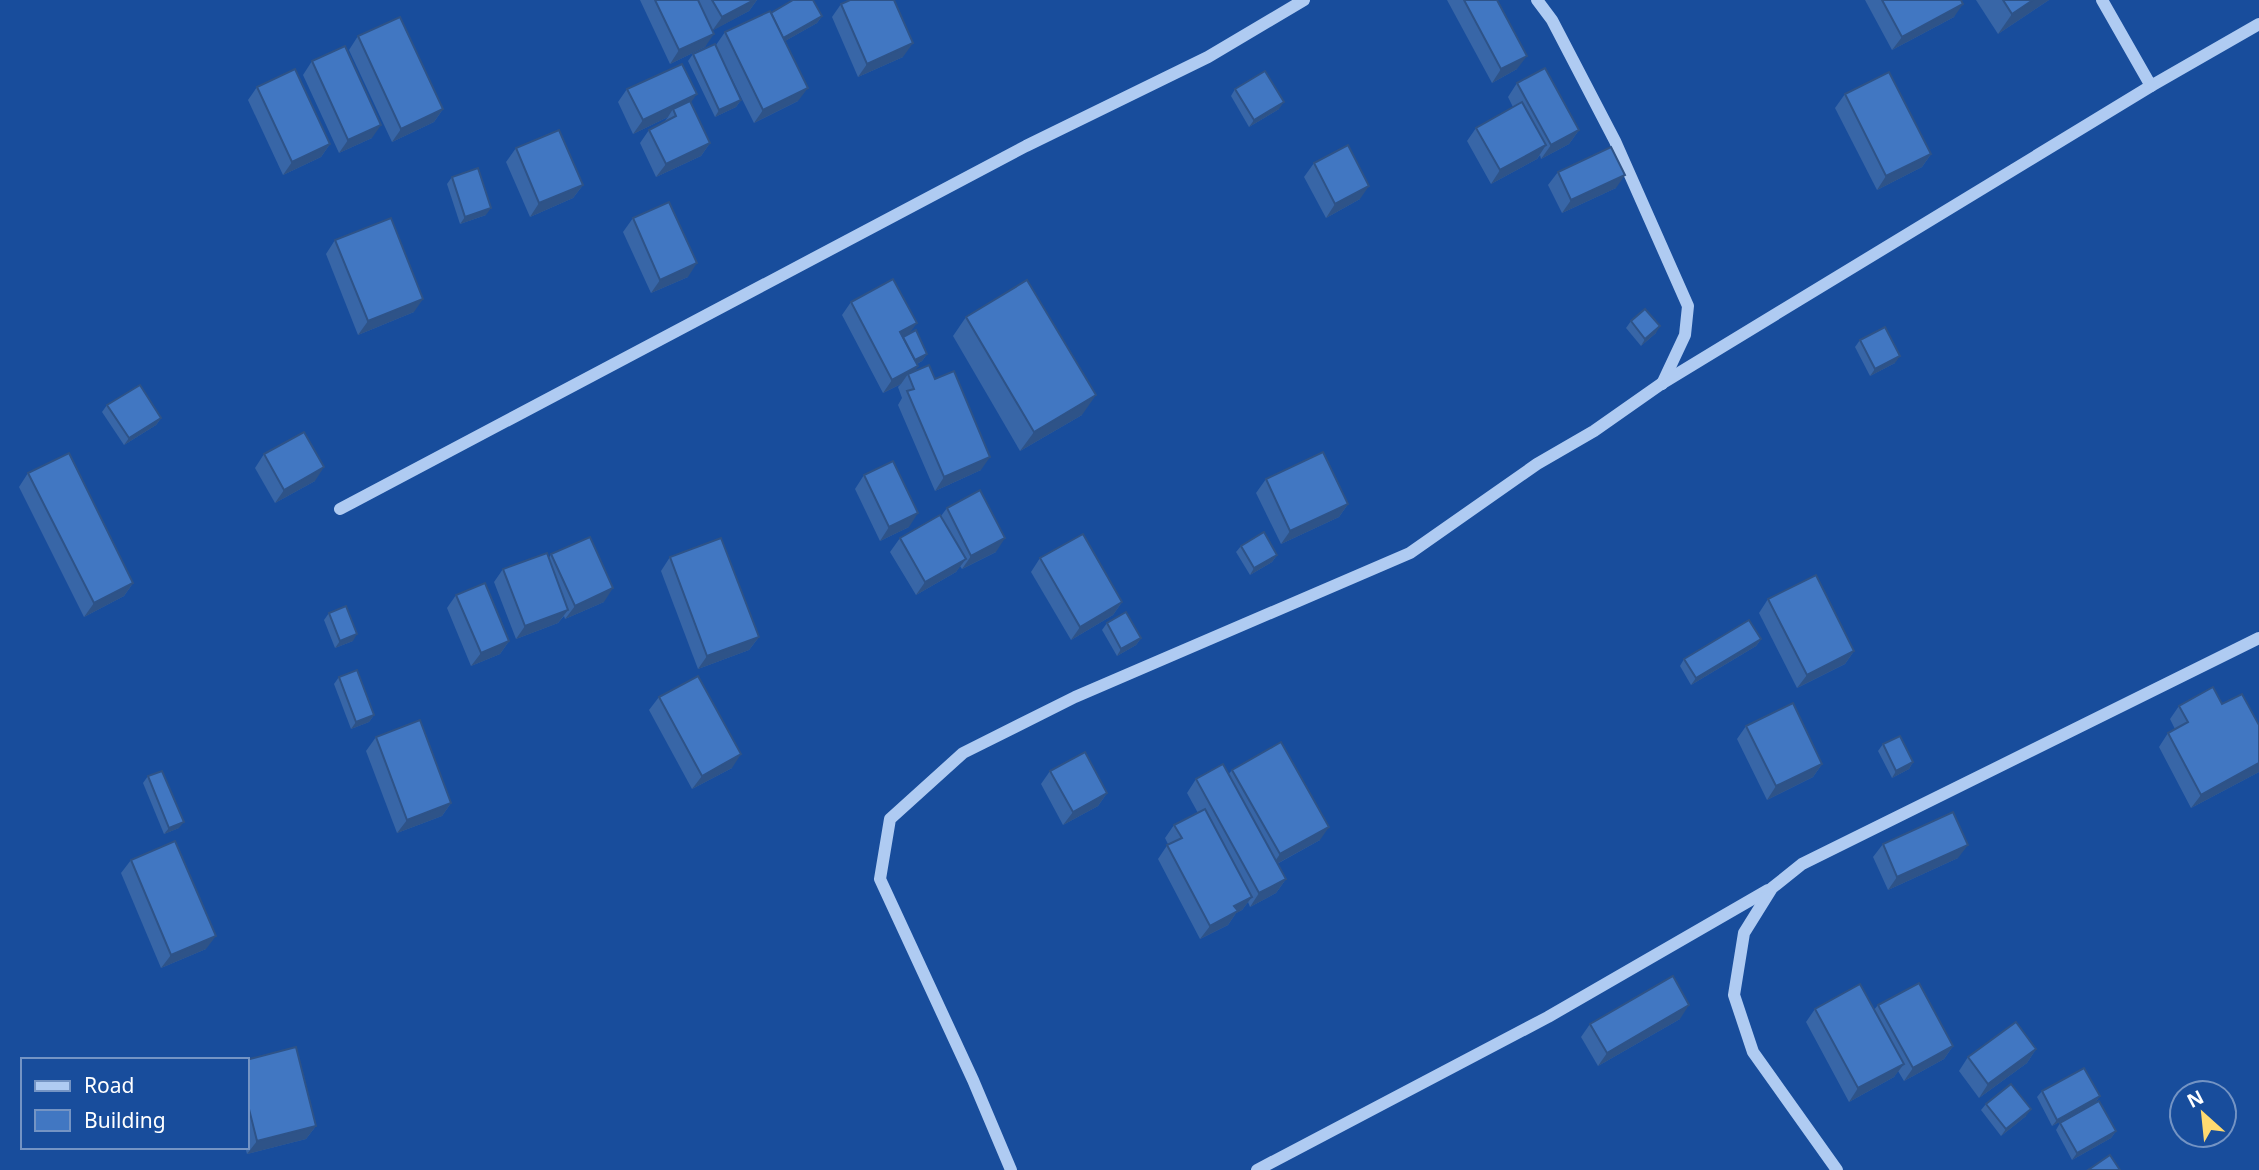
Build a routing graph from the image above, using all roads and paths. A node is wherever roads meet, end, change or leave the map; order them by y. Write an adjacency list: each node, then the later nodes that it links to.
1 (1304, 0): 7 (street)
2 (1537, 0): 6 (street)
3 (2102, 0): 5 (street)
4 (2259, 24): 5 (street)
5 (2151, 86): 6 (street)
6 (1661, 384): 10 (street)
7 (340, 509)
8 (2259, 638): 9 (street)
9 (1772, 888): 11 (street); 12 (street)
10 (1010, 1170)
11 (1257, 1170)
12 (1837, 1170)

